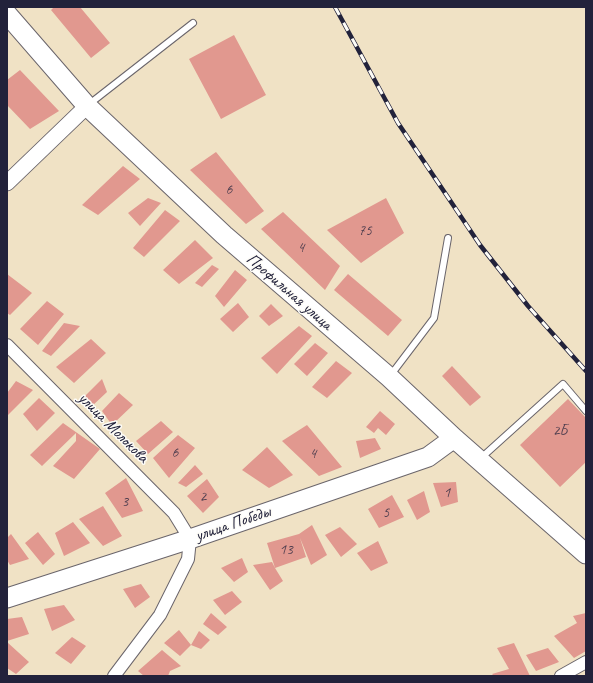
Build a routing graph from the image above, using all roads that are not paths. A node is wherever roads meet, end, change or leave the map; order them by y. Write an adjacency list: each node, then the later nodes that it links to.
1 (10, 14): 3 (main road, Профильная улица)
2 (193, 23): 3 (lane)
3 (87, 106): 4 (street); 7 (main road, Профильная улица)
4 (7, 183)
5 (448, 238): 7 (lane)
6 (7, 345): 11 (street, улица Молокова)
7 (389, 377): 9 (main road, Профильная улица)
8 (586, 411): 10 (lane)
9 (454, 438): 10 (main road, Профильная улица); 11 (main road, улица Победы)
10 (480, 459): 12 (main road, Профильная улица)
11 (190, 539): 13 (main road, улица Победы); 15 (street)
12 (586, 554)
13 (7, 598)
14 (586, 662): 16 (street)
15 (114, 676)
16 (561, 676)

